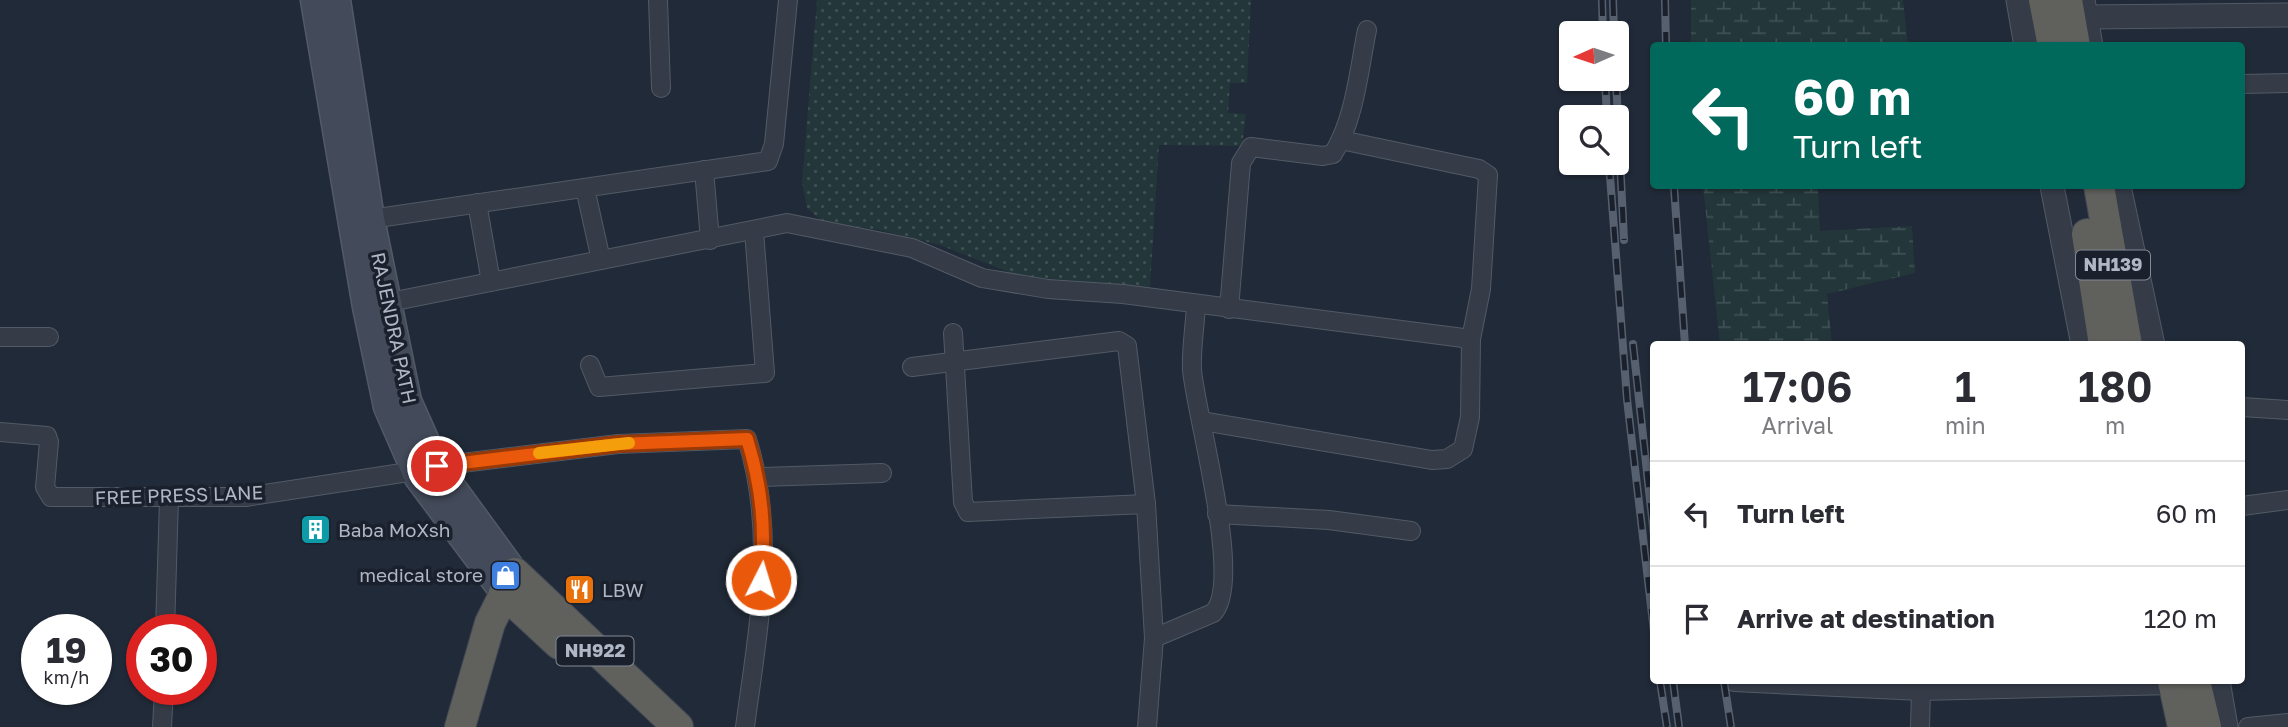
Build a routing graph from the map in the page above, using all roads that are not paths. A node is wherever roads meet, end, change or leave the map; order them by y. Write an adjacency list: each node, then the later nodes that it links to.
1 (314, 0): 30 (main road, RAJENDRA PATH)
2 (337, 0): 25 (main road, RAJENDRA PATH)
3 (658, 0): 16 (street)
4 (788, 0): 18 (street)
5 (2018, 0): 10 (street)
6 (2044, 0): 11 (highway)
7 (2079, 6): 8 (street); 12 (highway); 13 (street)
8 (2288, 15)
9 (1367, 30): 17 (street)
10 (2025, 42)
11 (2052, 42)
12 (2075, 42)
13 (2090, 42)
14 (2288, 83): 15 (street)
15 (2245, 84)
16 (661, 88)
17 (1341, 139): 32 (street); 36 (street)
18 (704, 170): 19 (street); 27 (street)
19 (585, 188): 24 (street); 28 (street)
20 (2053, 189): 37 (street)
21 (2080, 189): 38 (highway, NH139)
22 (2100, 189): 39 (highway, NH139)
23 (2120, 189): 40 (street)
24 (477, 203): 25 (street); 29 (street)
25 (371, 219): 30 (main road, RAJENDRA PATH)
26 (754, 231): 27 (street); 31 (street); 42 (street)
27 (710, 240): 28 (street)
28 (601, 260): 29 (street)
29 (491, 282): 30 (street)
30 (377, 305): 48 (main road, RAJENDRA PATH)
31 (1196, 305): 32 (street); 46 (street)
32 (1228, 309): 36 (street)
33 (953, 333): 41 (street)
34 (0, 337): 35 (street)
35 (49, 337)
36 (1471, 339): 46 (street)
37 (2082, 341)
38 (2103, 341)
39 (2126, 341)
40 (2152, 341)
41 (956, 362): 43 (street); 53 (street); 53 (street)
42 (590, 365)
43 (912, 368)
44 (2245, 407): 45 (street)
45 (2288, 411)
46 (1202, 421): 55 (street)
47 (0, 432): 51 (street, FREE PRESS LANE)
48 (426, 469): 50 (street, FREE PRESS LANE); 51 (street, FREE PRESS LANE); 57 (main road, RAJENDRA PATH)
49 (882, 473): 50 (street)
50 (759, 477): 73 (street)
51 (169, 499): 58 (street)
52 (2288, 500): 54 (street)
53 (1146, 504): 59 (street)
54 (2245, 506)
55 (1217, 514): 56 (street); 59 (street)
56 (1410, 531)
57 (515, 589): 69 (highway); 70 (highway); 71 (highway, RAJENDRA PATH / NH922); 72 (highway, RAJENDRA PATH / NH922)
58 (165, 614)
59 (1154, 638): 74 (street)
60 (1776, 684): 65 (street)
61 (2122, 684): 65 (street)
62 (2180, 684): 76 (highway)
63 (2181, 684): 77 (highway)
64 (2219, 684): 78 (street)
65 (1921, 691): 75 (street)
66 (163, 705): 68 (street)
67 (2288, 723): 79 (street)
68 (162, 727)
69 (460, 727)
70 (476, 727)
71 (649, 727)
72 (678, 727)
73 (745, 727)
74 (1147, 727)
75 (1920, 727)
76 (2183, 727)
77 (2206, 727)
78 (2227, 727)
79 (2248, 727)

